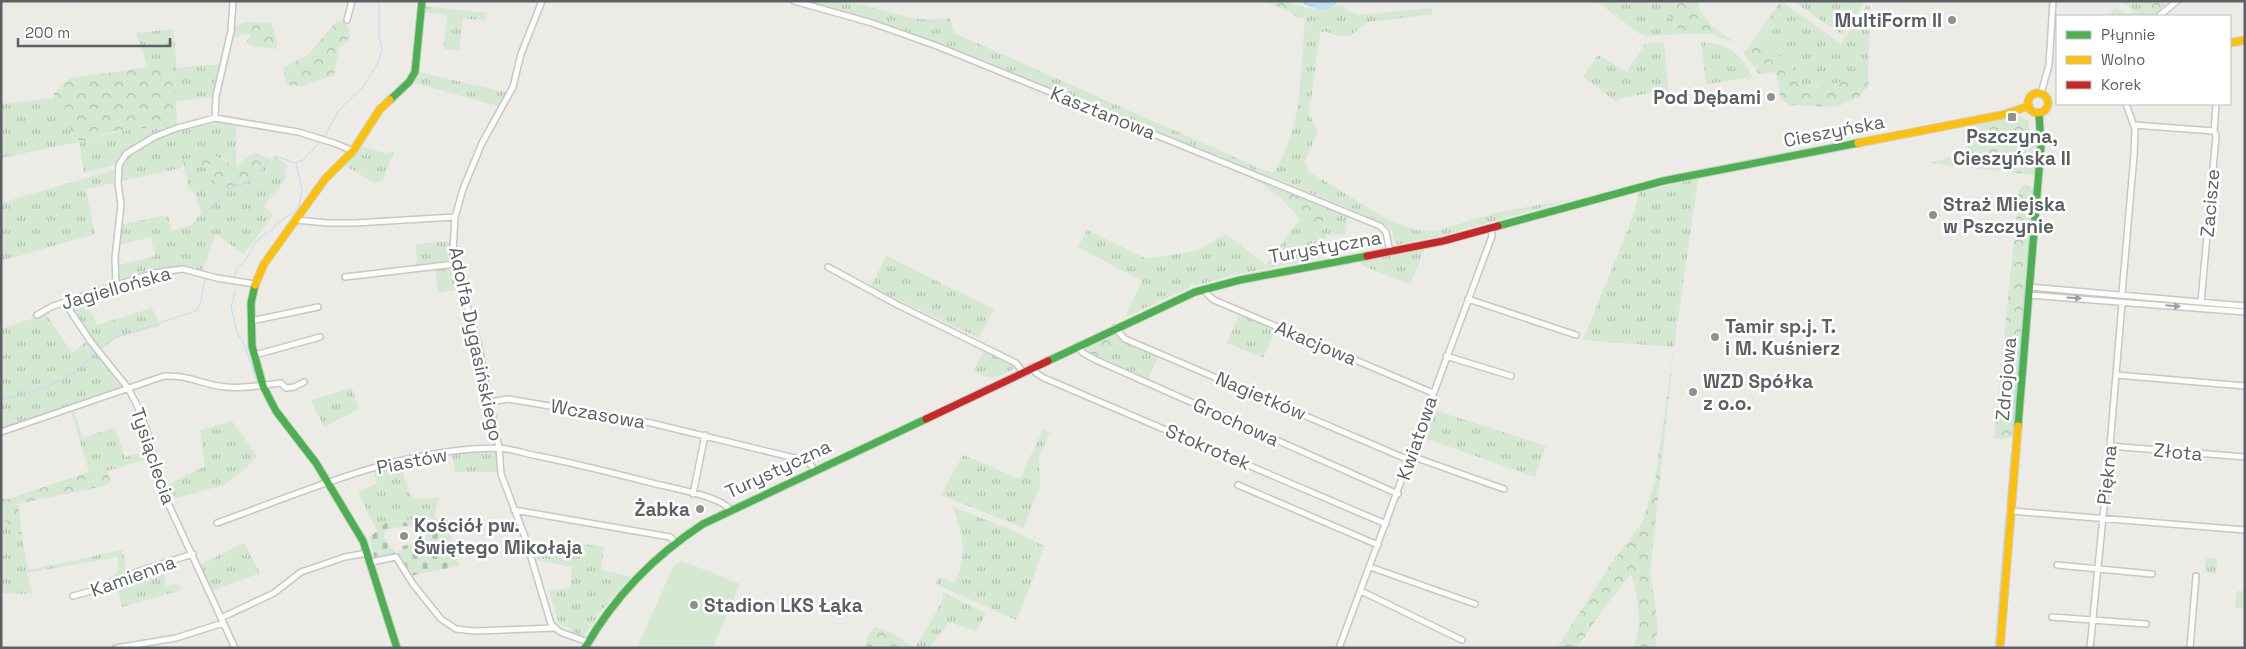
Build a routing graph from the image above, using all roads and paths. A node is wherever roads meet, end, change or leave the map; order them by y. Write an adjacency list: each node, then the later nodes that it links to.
1 (233, 1): 19 (street)
2 (352, 1): 9 (street)
3 (422, 1): 22 (main road)
4 (542, 1): 24 (street, Adolfa Dygasińskiego)
5 (794, 1): 27 (street, Kasztanowa)
6 (2053, 1): 12 (street)
7 (2177, 1): 8 (street)
8 (2160, 15)
9 (347, 20)
10 (2245, 40): 11 (main road)
11 (2231, 43)
12 (2041, 93): 13 (main road); 17 (main road)
13 (2048, 102): 14 (main road); 18 (main road)
14 (2056, 102)
15 (2126, 105): 20 (street, Piękna)
16 (2216, 105): 21 (street, Zacisze)
17 (2029, 106): 18 (main road); 23 (main road, Cieszyńska)
18 (2039, 113): 34 (main road, Zdrojowa)
19 (215, 118): 22 (street); 32 (street)
20 (2134, 125): 21 (street); 36 (street, Piękna)
21 (2214, 131): 37 (street, Zacisze)
22 (352, 151): 25 (main road)
23 (1644, 186): 26 (main road, Turystyczna)
24 (455, 217): 25 (street); 28 (street, Adolfa Dygasińskiego)
25 (296, 220): 31 (main road)
26 (1491, 228): 27 (main road, Turystyczna); 35 (street, Kwiatowa)
27 (1390, 252): 33 (main road, Turystyczna)
28 (455, 264): 30 (street); 59 (street, Adolfa Dygasińskiego)
29 (828, 267): 51 (street)
30 (345, 277)
31 (255, 284): 32 (street, Jagiellońska); 43 (main road)
32 (116, 286): 38 (street, Jagiellońska)
33 (1204, 288): 44 (main road, Turystyczna); 58 (street, Akacjowa)
34 (2030, 291): 36 (street); 74 (main road, Zdrojowa)
35 (1468, 299): 45 (street); 49 (street, Kwiatowa)
36 (2122, 299): 37 (street); 41 (street, one-way to 41); 52 (street, Piękna)
37 (2201, 302): 39 (street)
38 (65, 303): 42 (street, Jagiellońska); 57 (street, Tysiąclecia)
39 (2245, 306)
40 (318, 307): 43 (street)
41 (2245, 312)
42 (37, 315)
43 (250, 321): 48 (main road)
44 (1115, 328): 47 (main road, Turystyczna); 65 (street, Nagietków)
45 (1576, 334)
46 (320, 337): 48 (street)
47 (1077, 346): 50 (main road, Turystyczna); 71 (street, Grochowa)
48 (255, 355): 55 (main road)
49 (1446, 356): 53 (street); 58 (street, Kwiatowa)
50 (1032, 367): 51 (main road, Turystyczna); 77 (street, Stokrotek)
51 (1023, 372): 66 (main road, Turystyczna)
52 (2116, 375): 56 (street); 62 (street, Piękna)
53 (1511, 376)
54 (304, 382): 55 (street)
55 (263, 386): 57 (street); 67 (main road)
56 (2245, 386)
57 (128, 388): 60 (street); 82 (street, Tysiąclecia)
58 (1433, 393): 65 (street, Kwiatowa)
59 (490, 402): 61 (street, Wczasowa); 63 (street, Adolfa Dygasińskiego)
60 (1, 432)
61 (705, 435): 66 (street, Wczasowa); 70 (street)
62 (2110, 446): 64 (street, Złota); 75 (street, Piękna)
63 (499, 448): 67 (street, Piastów); 70 (street); 72 (street, Adolfa Dygasińskiego)
64 (2245, 457)
65 (1410, 458): 69 (street, Nagietków); 71 (street, Kwiatowa)
66 (814, 470): 73 (main road, Turystyczna)
67 (326, 482): 76 (street, Piastów); 81 (main road)
68 (1238, 485): 80 (street)
69 (1504, 489)
70 (693, 494): 73 (street)
71 (1398, 494): 77 (street, Kwiatowa)
72 (514, 510): 79 (street); 96 (street, Adolfa Dygasińskiego)
73 (730, 510): 79 (main road, Turystyczna)
74 (2011, 510): 75 (street); 103 (main road, Zdrojowa)
75 (2103, 518): 78 (street); 86 (street, Piękna)
76 (217, 523)
77 (1386, 524): 80 (street, Kwiatowa)
78 (2245, 530)
79 (676, 543): 98 (main road, Turystyczna)
80 (1378, 545): 85 (street, Kwiatowa)
81 (367, 553): 83 (main road); 94 (street)
82 (193, 554): 90 (street, Kamienna); 94 (street, Tysiąclecia)
83 (370, 562): 96 (street); 101 (main road)
84 (2058, 565): 86 (street)
85 (1370, 567): 89 (street, Kwiatowa); 91 (street)
86 (2097, 569): 87 (street); 93 (street, Piękna)
87 (2152, 574)
88 (2196, 576): 105 (street)
89 (1361, 591): 97 (street); 102 (street, Kwiatowa)
90 (73, 596)
91 (1475, 604)
92 (2052, 617): 93 (street)
93 (2092, 620): 95 (street); 104 (street, Piękna)
94 (222, 621): 99 (street); 100 (street, Tysiąclecia)
95 (2146, 624)
96 (554, 628): 98 (street)
97 (1462, 640)
98 (586, 645)
99 (116, 648)
100 (235, 648)
101 (397, 648)
102 (1339, 648)
103 (2000, 648)
104 (2090, 648)
105 (2190, 648)

